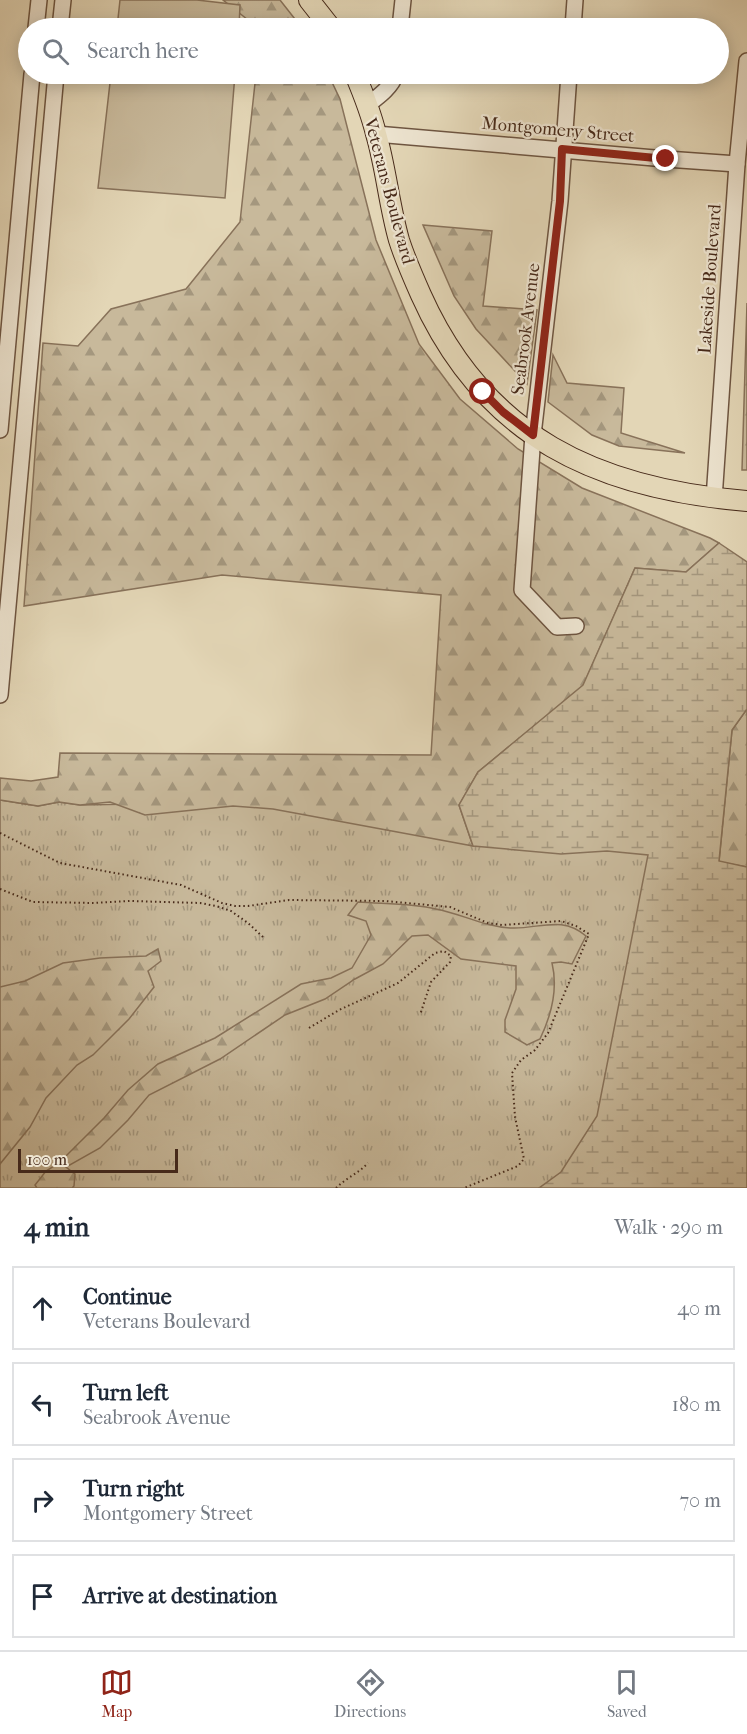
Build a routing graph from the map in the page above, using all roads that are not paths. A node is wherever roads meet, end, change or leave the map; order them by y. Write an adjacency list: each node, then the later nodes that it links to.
1 (39, 0): 6 (street)
2 (63, 0): 7 (street)
3 (309, 0): 8 (main road)
4 (403, 0): 9 (street)
5 (575, 0): 10 (street)
6 (37, 18)
7 (61, 18)
8 (323, 18)
9 (401, 18)
10 (574, 18)
11 (747, 61): 20 (street, Lakeside Boulevard)
12 (31, 84): 21 (street)
13 (55, 84): 22 (street)
14 (358, 84): 17 (main road, Veterans Boulevard)
15 (390, 84): 17 (street)
16 (568, 84): 19 (street, Seabrook Avenue)
17 (366, 106): 18 (main road, Veterans Boulevard)
18 (376, 134): 19 (street, Montgomery Street); 24 (main road, Veterans Boulevard)
19 (562, 149): 20 (street, Montgomery Street); 24 (street, Seabrook Avenue)
20 (737, 164): 25 (street, Lakeside Boulevard)
21 (4, 353): 22 (street); 23 (street)
22 (31, 355): 28 (street)
23 (0, 430)
24 (533, 435): 25 (main road, Veterans Boulevard); 27 (street, Seabrook Avenue)
25 (714, 499): 26 (main road, Veterans Boulevard)
26 (747, 501)
27 (576, 626)
28 (0, 695)

